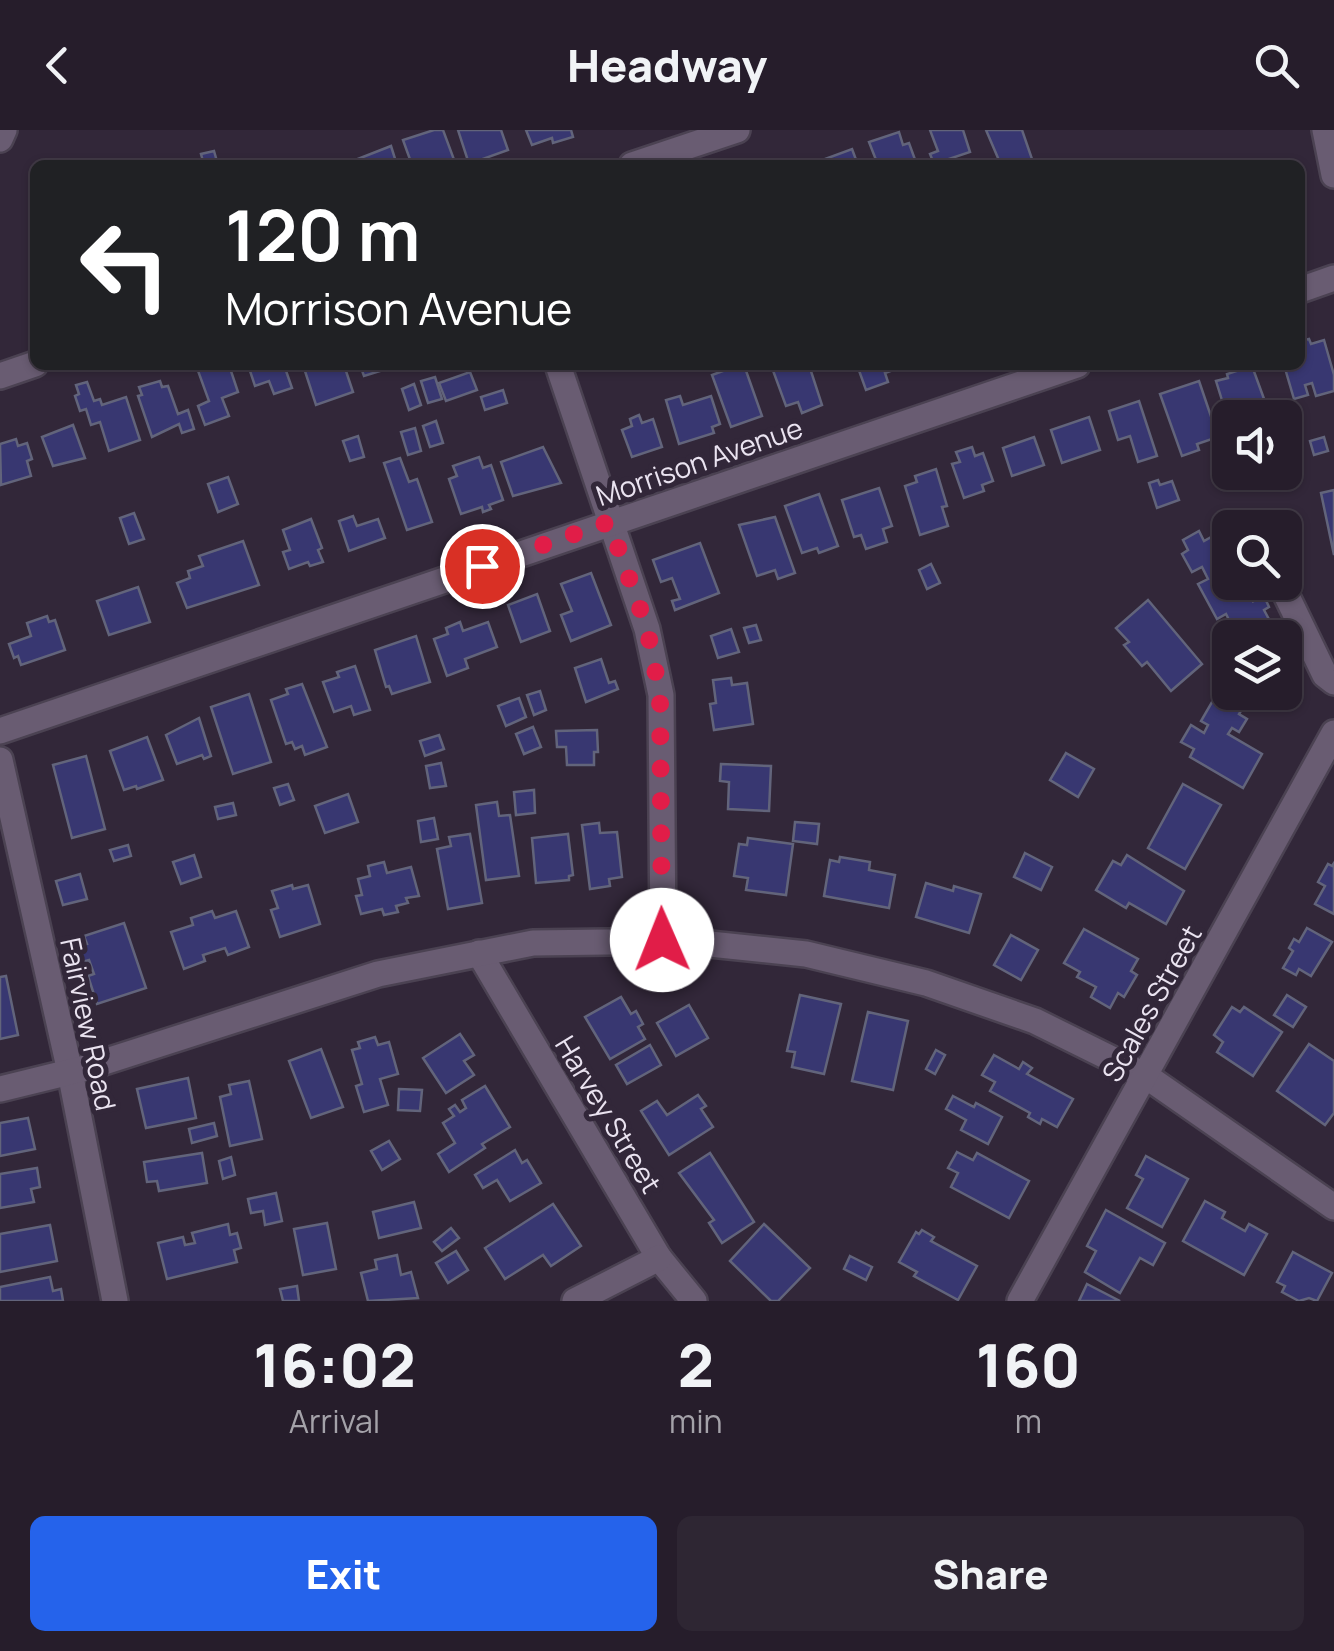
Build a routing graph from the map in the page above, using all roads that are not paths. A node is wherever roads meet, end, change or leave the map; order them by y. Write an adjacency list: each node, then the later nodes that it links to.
1 (4, 130): 4 (street)
2 (738, 130): 5 (street)
3 (1325, 130): 6 (street)
4 (0, 139)
5 (647, 160)
6 (1334, 175)
7 (1334, 278): 8 (street)
8 (1305, 288)
9 (30, 366): 12 (street)
10 (560, 370): 13 (street)
11 (1062, 370): 13 (street, Morrison Avenue)
12 (0, 376)
13 (609, 522): 16 (street, Morrison Avenue); 19 (street)
14 (1289, 600): 15 (street)
15 (1334, 682)
16 (0, 731)
17 (1334, 733): 22 (street, Scales Street)
18 (0, 760): 21 (street, Fairview Road)
19 (662, 940): 20 (street); 22 (street)
20 (478, 953): 21 (street); 25 (street, Harvey Street)
21 (70, 1072): 23 (street); 26 (street, Fairview Road)
22 (1146, 1076): 24 (street); 29 (street, Scales Street)
23 (0, 1089)
24 (1334, 1207)
25 (659, 1258): 27 (street); 28 (street, Harvey Street)
26 (115, 1301)
27 (574, 1301)
28 (694, 1301)
29 (1020, 1301)

